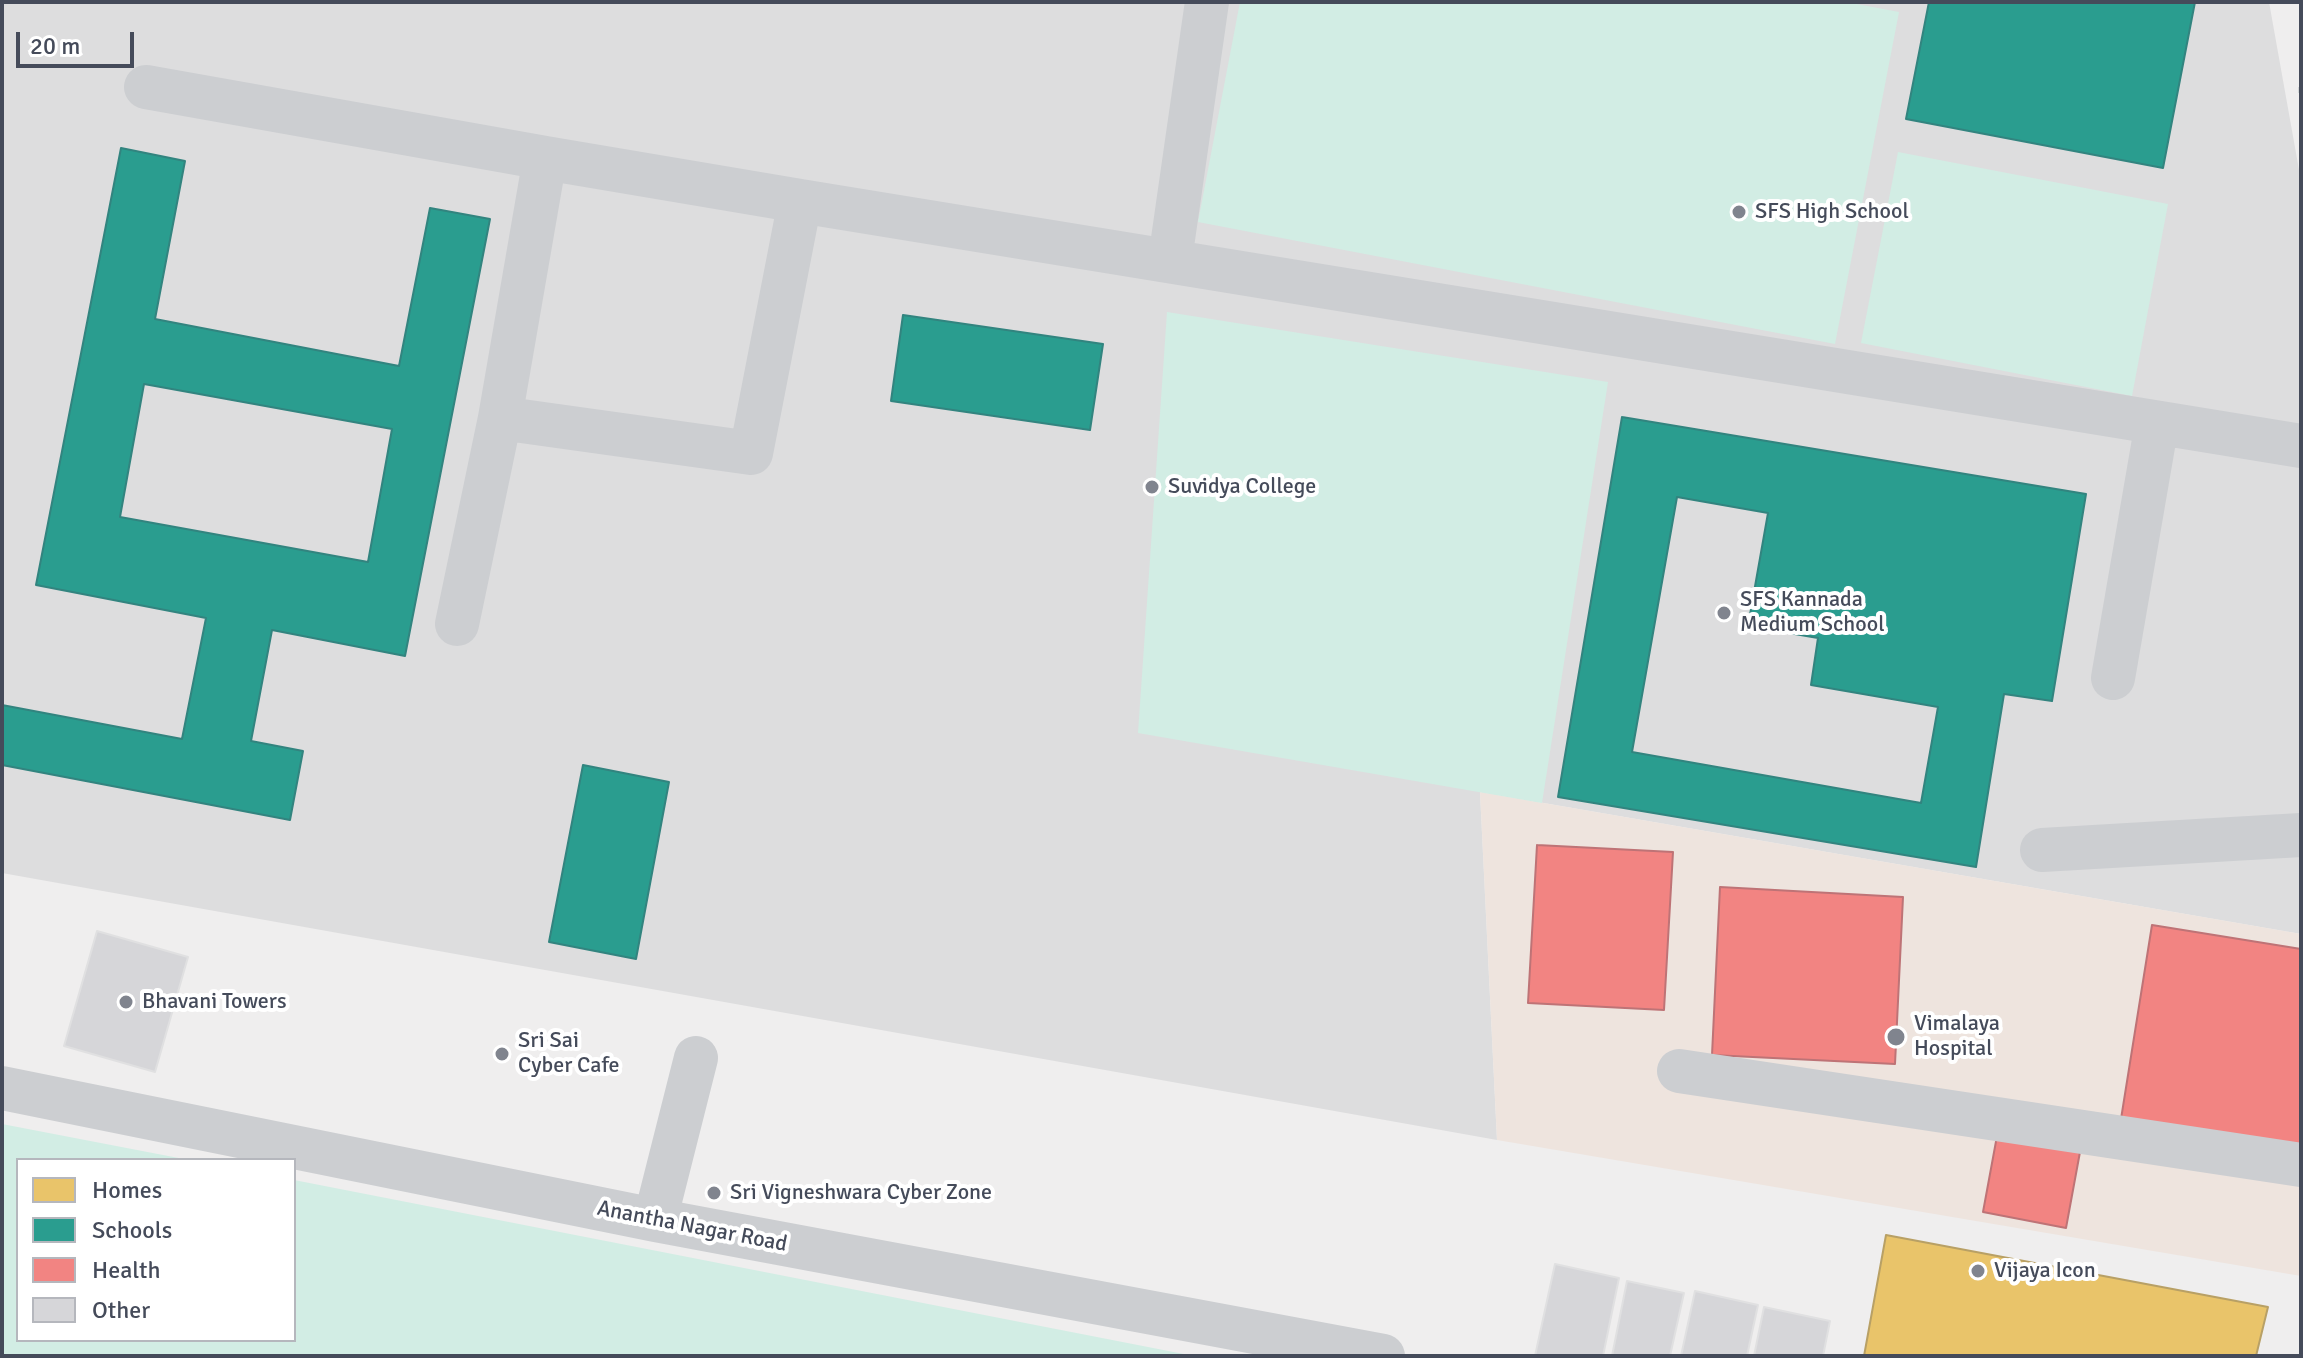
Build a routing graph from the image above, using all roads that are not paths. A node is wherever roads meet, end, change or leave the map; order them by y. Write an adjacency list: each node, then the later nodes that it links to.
1 (1207, 2): 5 (street)
2 (146, 87): 3 (street)
3 (545, 158): 4 (street); 6 (street)
4 (800, 201): 5 (street); 6 (street)
5 (1170, 260): 7 (street)
6 (500, 418): 9 (street)
7 (2157, 423): 8 (street); 10 (street)
8 (2301, 446)
9 (457, 624)
10 (2113, 678)
11 (2301, 835): 12 (street)
12 (2042, 850)
13 (696, 1058): 17 (street)
14 (1679, 1071): 16 (street)
15 (2, 1088): 17 (street, Anantha Nagar Road)
16 (2301, 1165)
17 (655, 1220): 18 (street, Anantha Nagar Road)
18 (1383, 1356)

